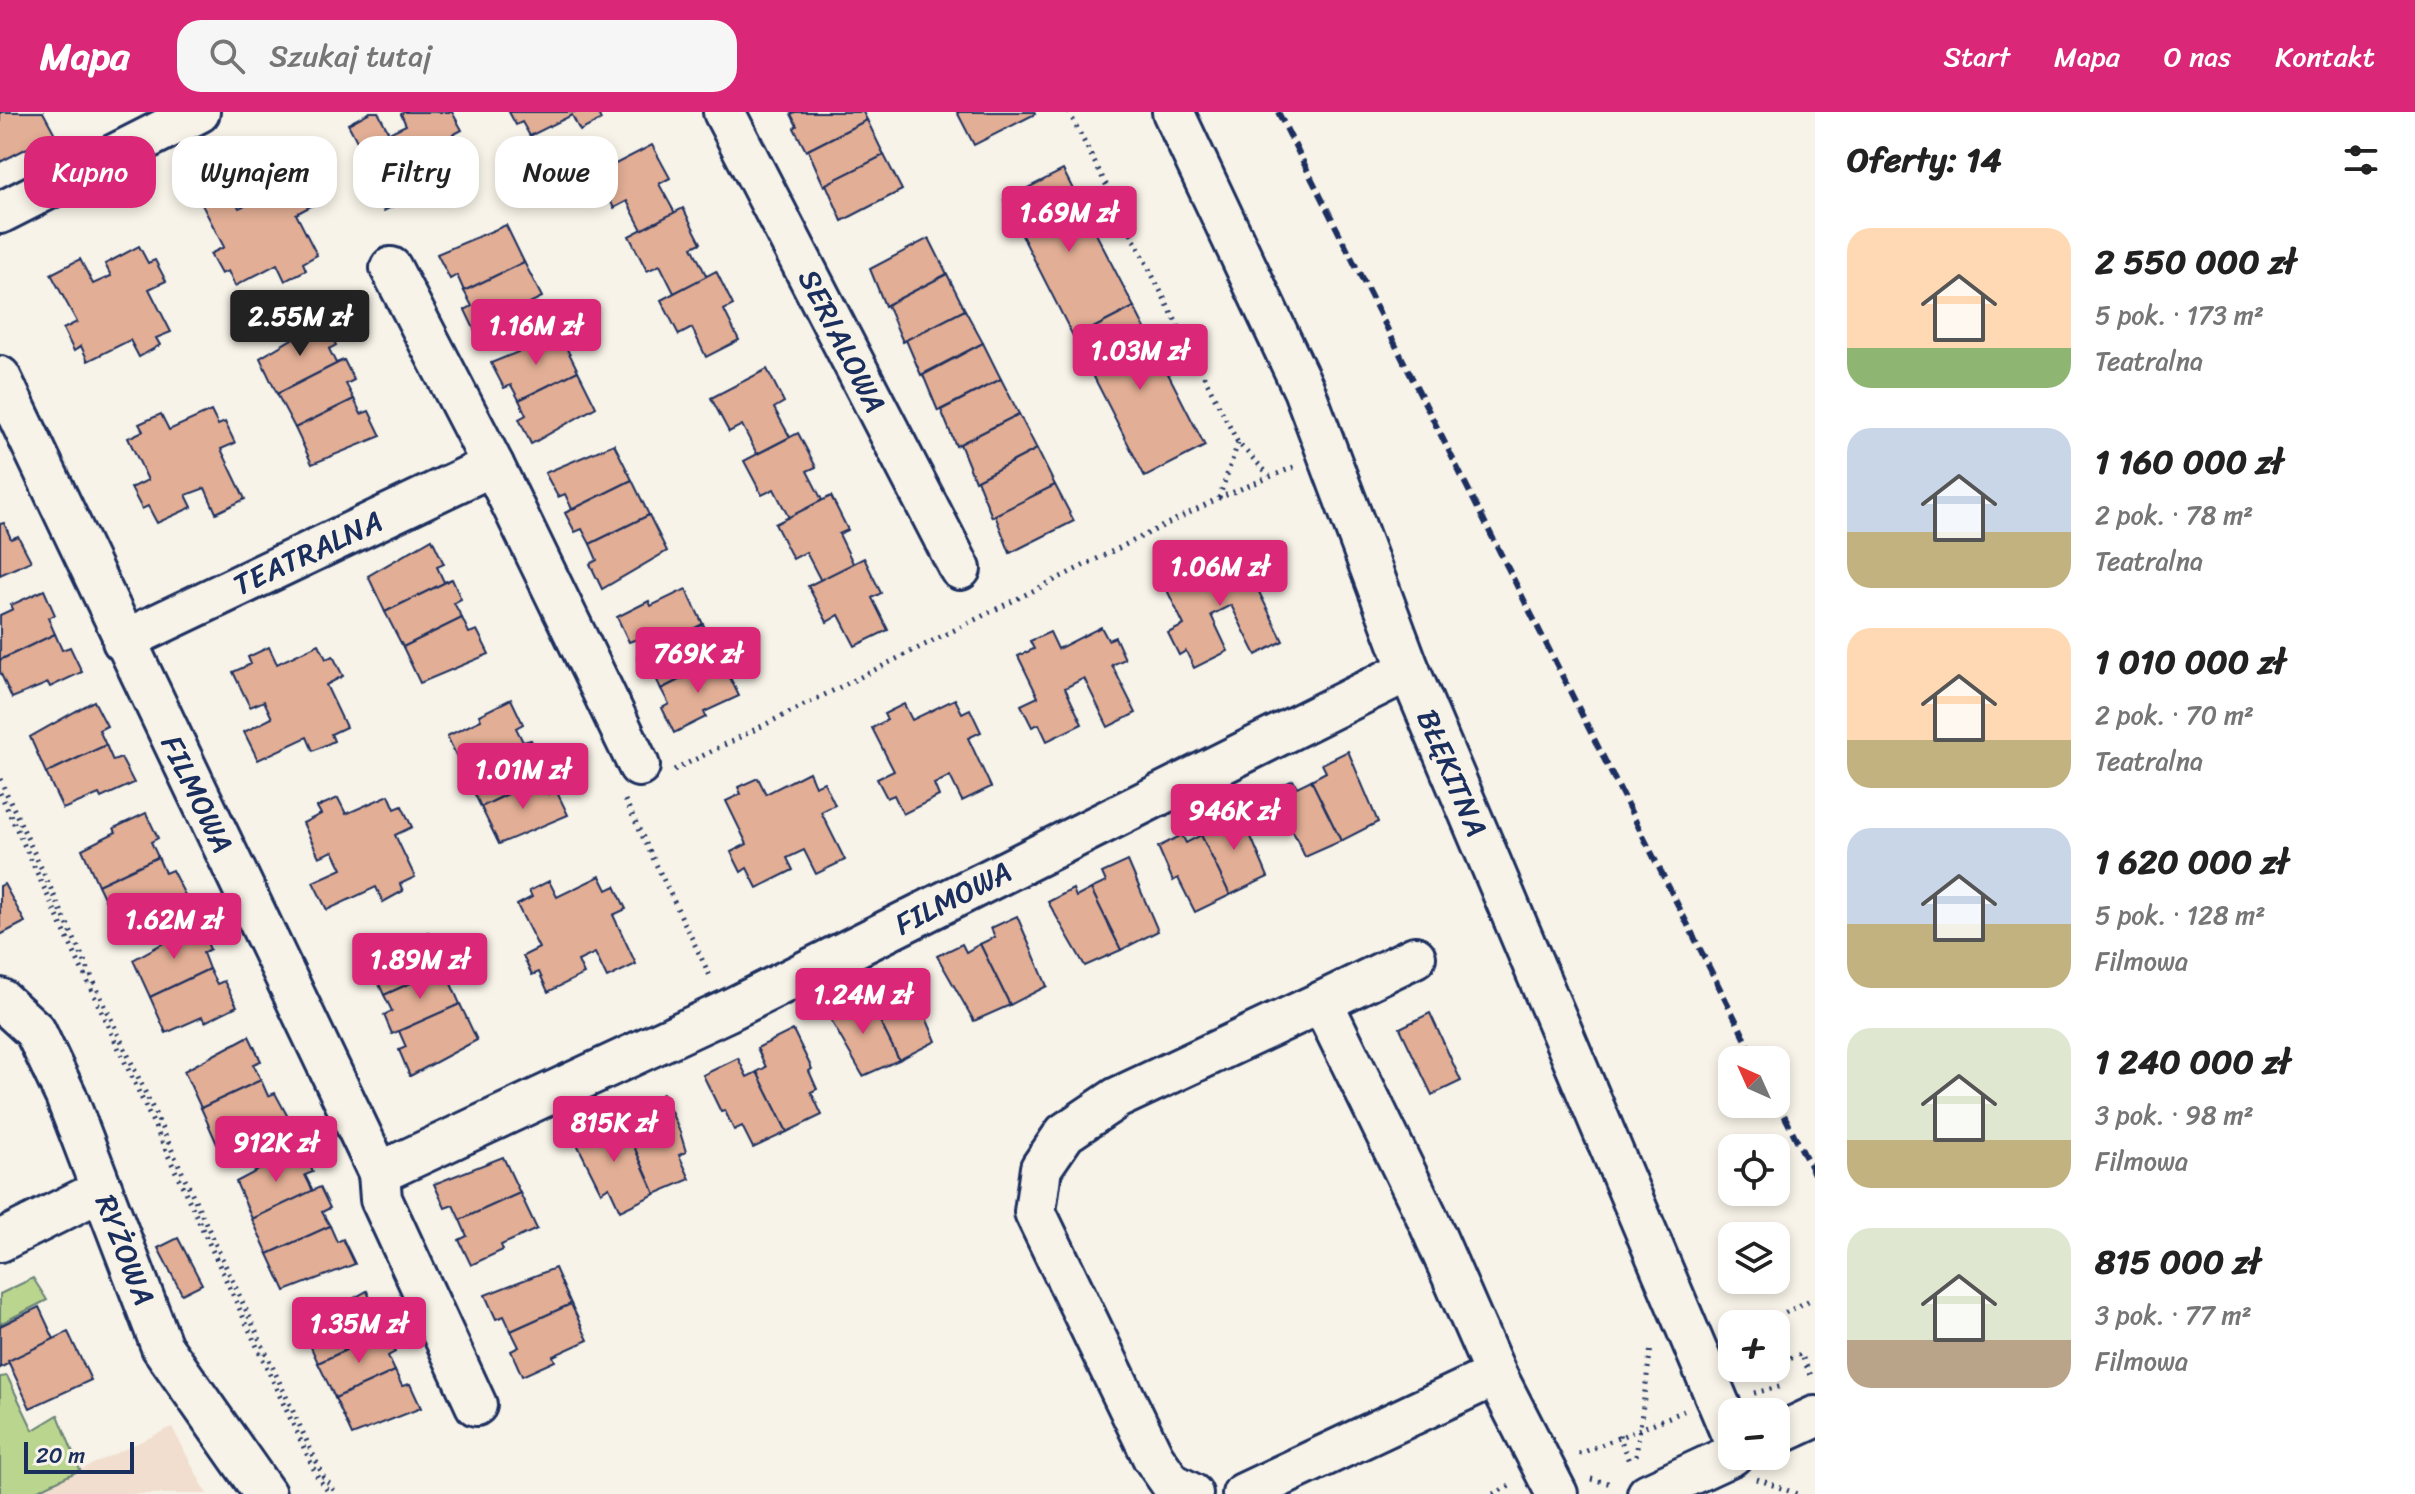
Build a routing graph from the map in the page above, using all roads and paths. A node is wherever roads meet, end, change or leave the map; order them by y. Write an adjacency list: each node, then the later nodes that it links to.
1 (199, 112): 5 (street)
2 (724, 112): 13 (street, SERIALOWA)
3 (1069, 112): 8 (path)
4 (1173, 112): 9 (street, BŁĘKITNA)
5 (0, 213)
6 (391, 268): 10 (street)
7 (0, 377): 14 (street, FILMOWA)
8 (1238, 443): 11 (path); 12 (path)
9 (1328, 450): 11 (path); 15 (street, BŁĘKITNA)
10 (493, 465): 14 (street, TEATRALNA); 17 (street)
11 (1269, 475): 12 (path)
12 (1219, 498): 17 (path)
13 (960, 569)
14 (123, 641): 23 (street, FILMOWA)
15 (1409, 670): 22 (street, FILMOWA); 33 (street, BŁĘKITNA)
16 (0, 779): 42 (path)
17 (642, 779): 22 (path)
18 (0, 793): 41 (path)
19 (1415, 957): 21 (street)
20 (0, 999): 24 (street, RYŻOWA)
21 (1322, 1002): 29 (street); 43 (street)
22 (727, 1011): 23 (street, FILMOWA)
23 (379, 1173): 34 (street)
24 (102, 1190): 25 (street); 40 (street, RYŻOWA)
25 (0, 1241)
26 (1810, 1300): 27 (path)
27 (1790, 1310)
28 (1790, 1359): 30 (path)
29 (1496, 1375): 44 (street); 45 (street)
30 (1814, 1378): 36 (path)
31 (1796, 1383): 32 (path)
32 (1749, 1393)
33 (1718, 1402)
34 (476, 1405)
35 (1695, 1406): 39 (path)
36 (1803, 1419)
37 (1619, 1435): 39 (path)
38 (1724, 1474): 39 (street); 46 (path)
39 (1641, 1484)
40 (265, 1494)
41 (330, 1494)
42 (337, 1494)
43 (1192, 1494)
44 (1243, 1494)
45 (1557, 1494)
46 (1797, 1494)

